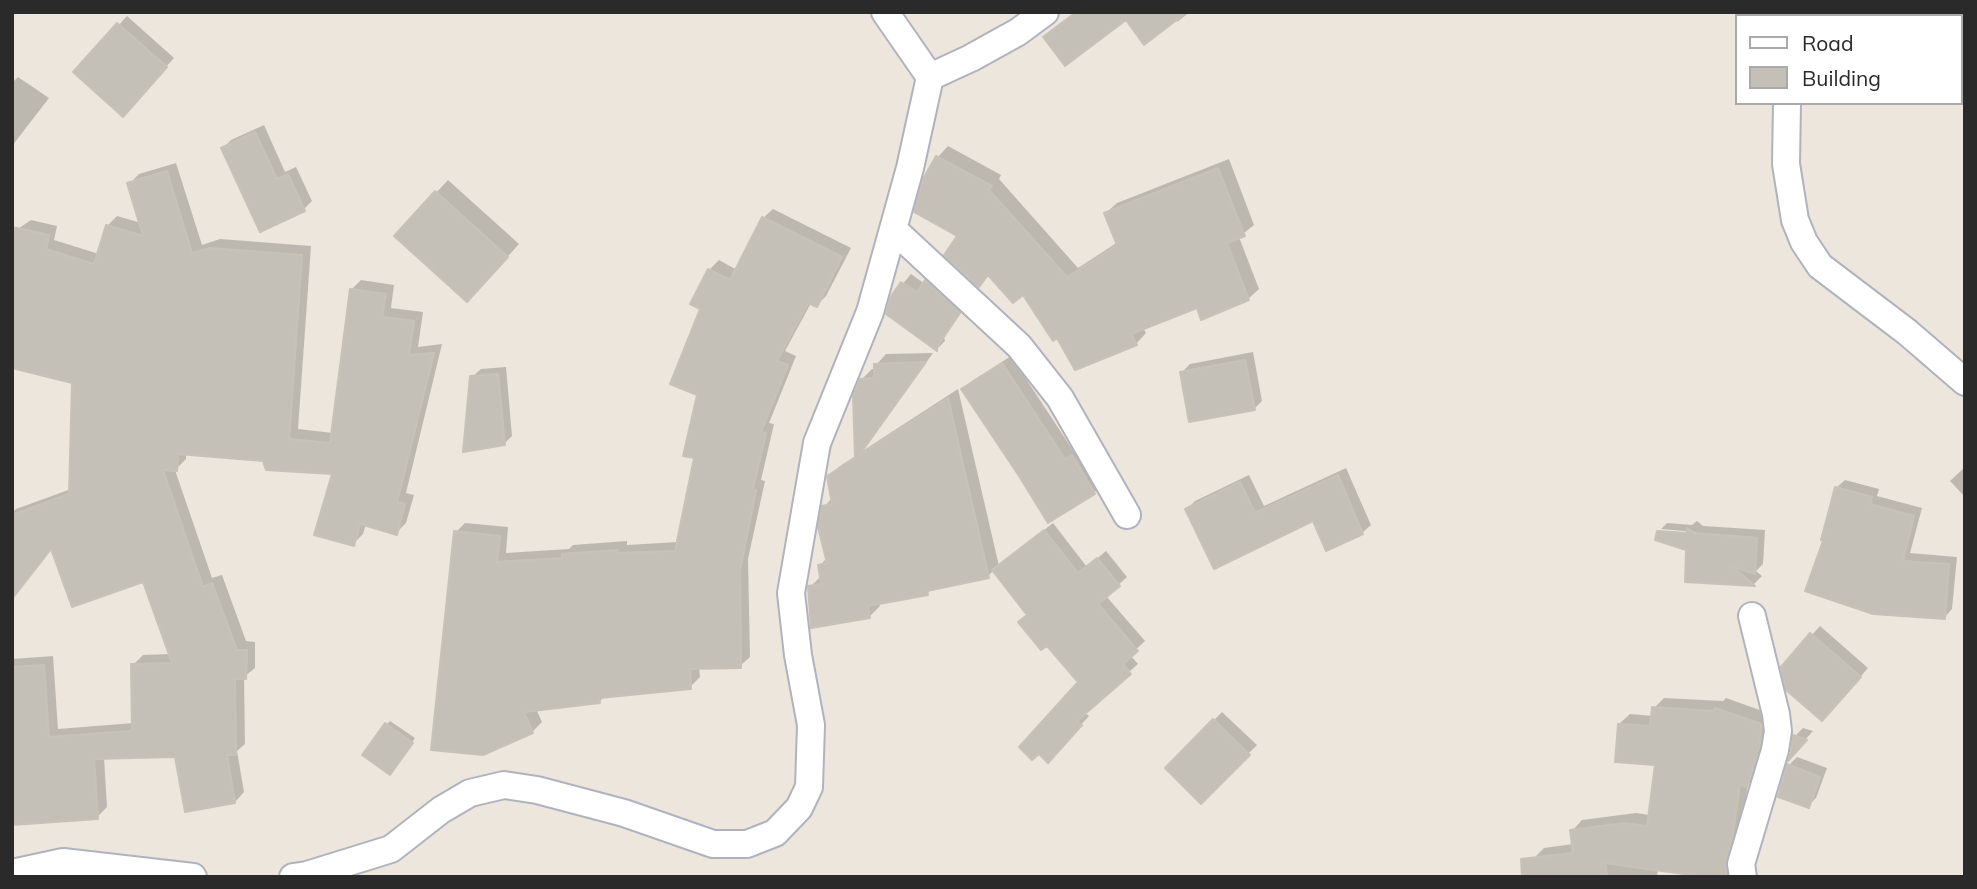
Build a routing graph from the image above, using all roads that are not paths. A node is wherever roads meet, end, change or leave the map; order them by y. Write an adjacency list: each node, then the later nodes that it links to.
1 (885, 12): 3 (street)
2 (1045, 12): 3 (street)
3 (930, 77): 5 (street)
4 (1787, 105): 6 (street)
5 (894, 230): 7 (street); 11 (street)
6 (1965, 382)
7 (1127, 515)
8 (1752, 616): 12 (street)
9 (12, 873): 10 (street)
10 (193, 877)
11 (293, 877)
12 (1743, 877)

